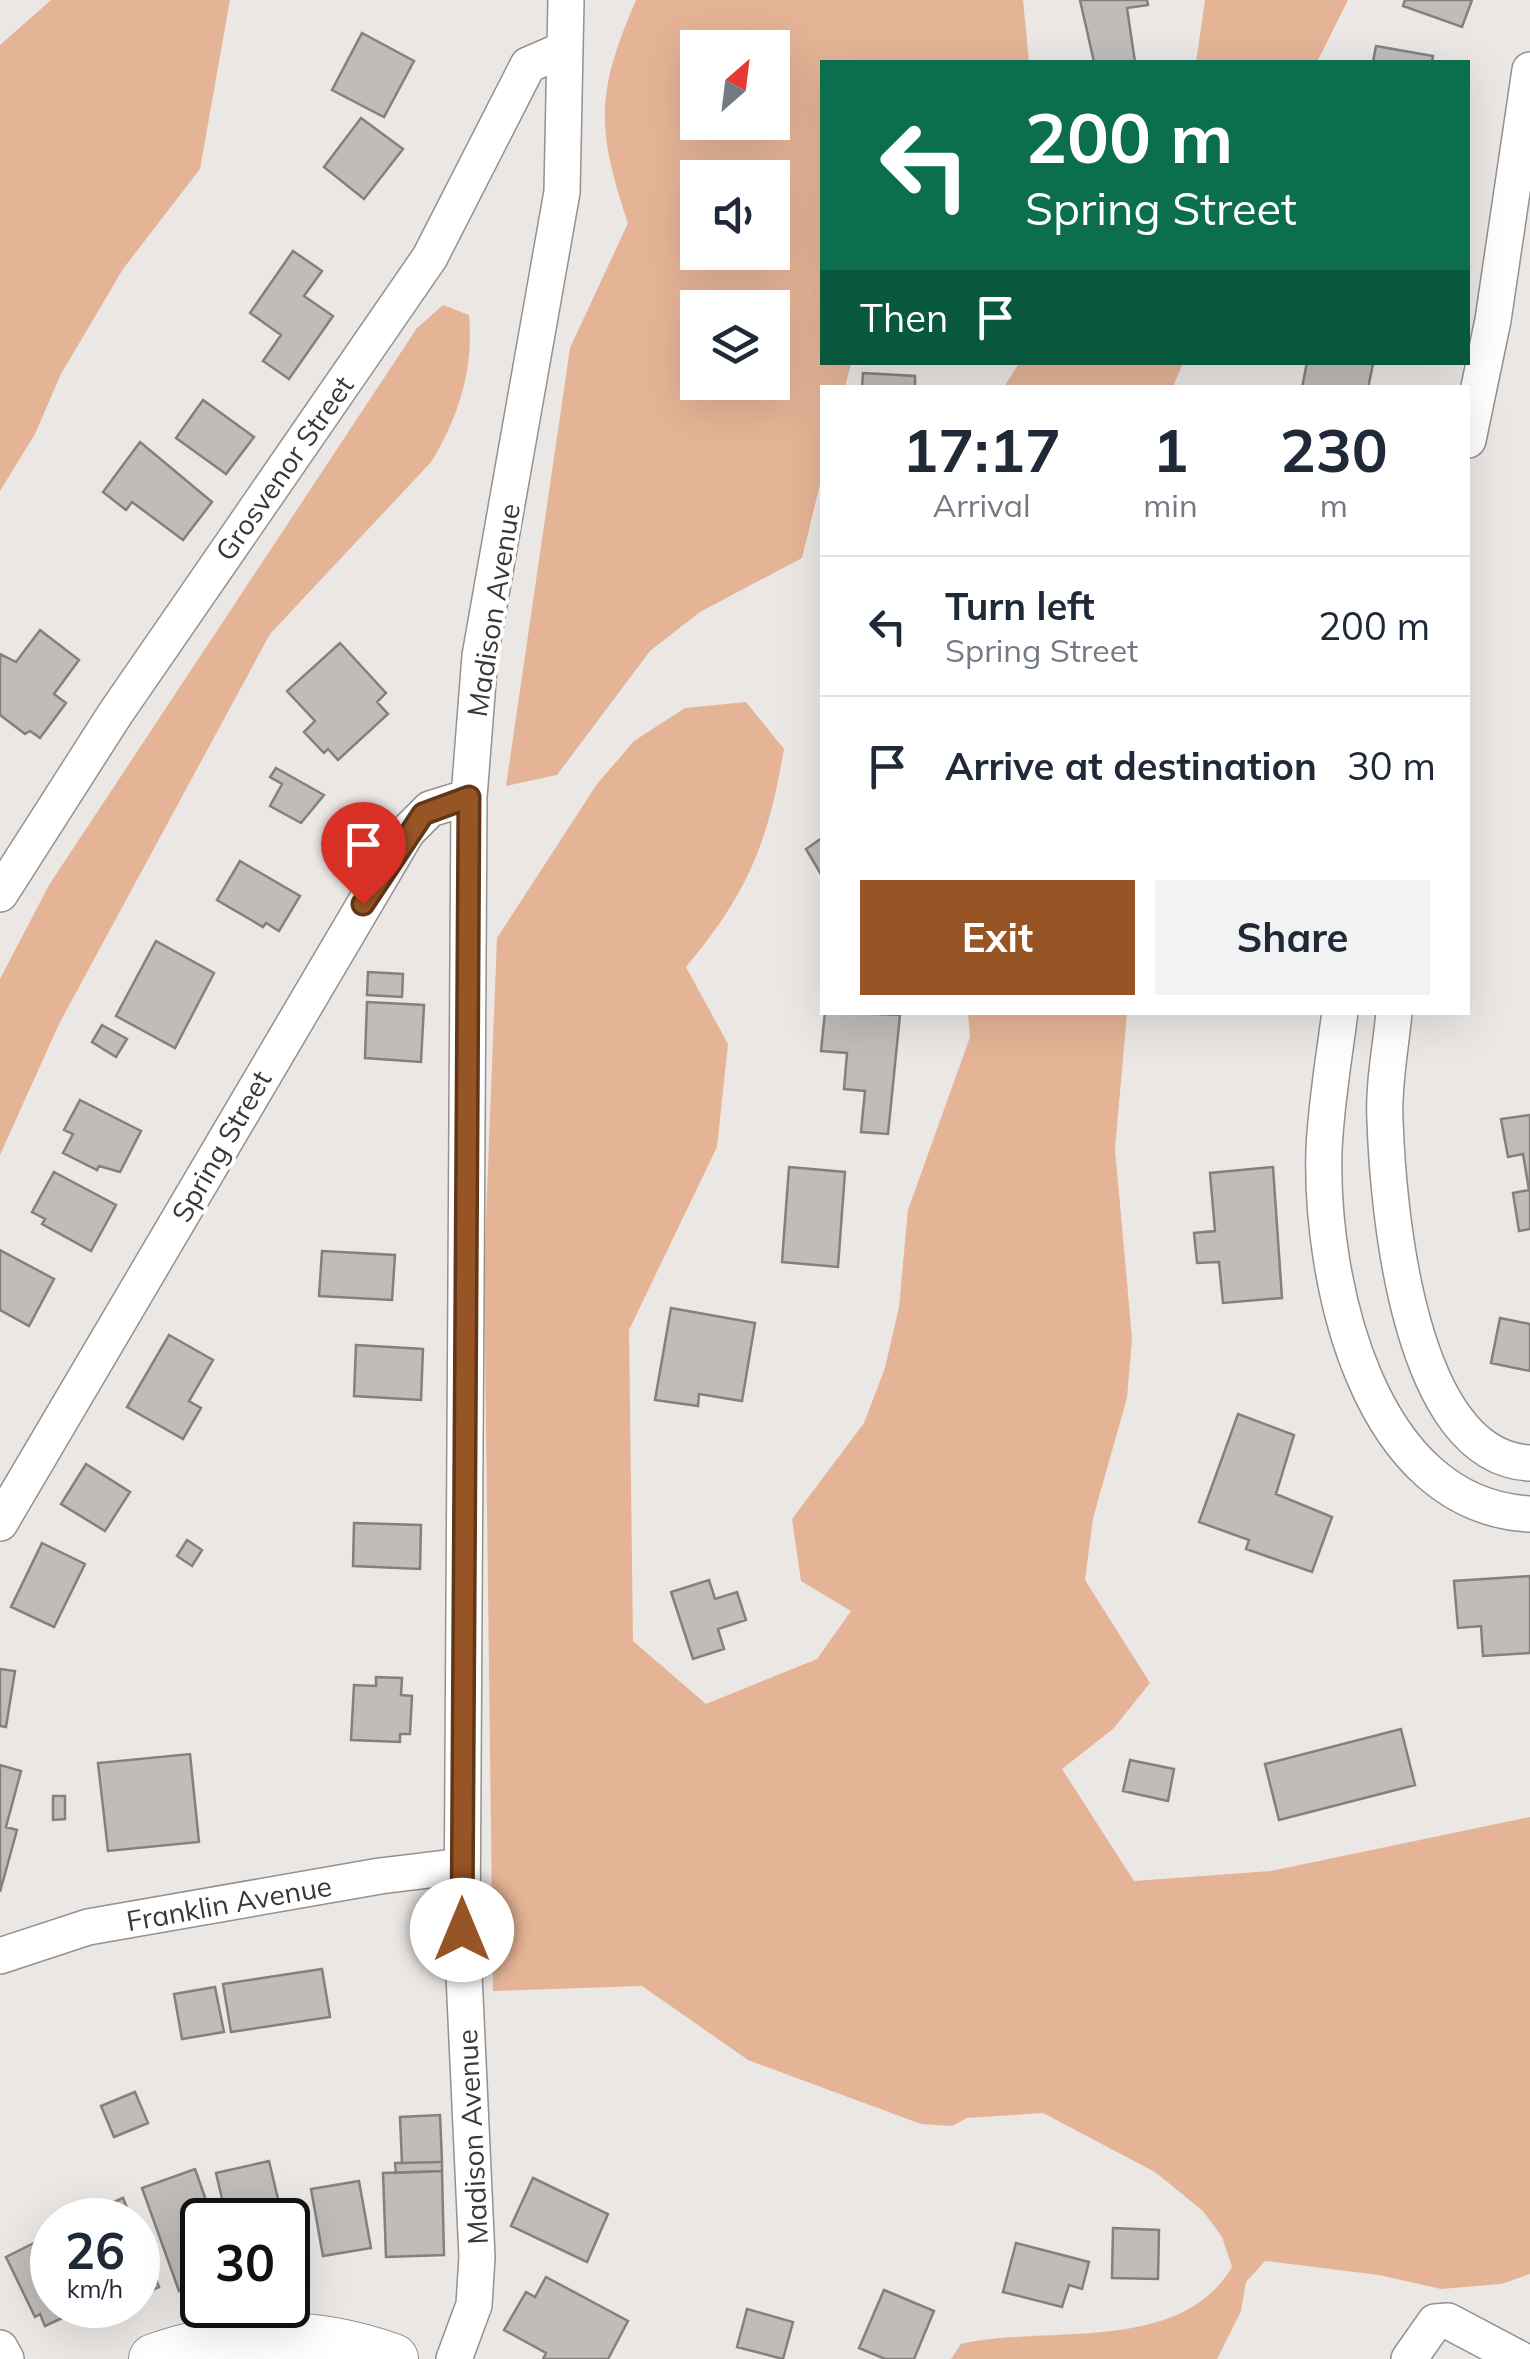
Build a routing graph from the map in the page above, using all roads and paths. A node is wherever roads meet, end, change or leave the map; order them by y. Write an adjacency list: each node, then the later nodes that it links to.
1 (566, 0): 2 (street, Madison Avenue)
2 (565, 49): 5 (street, Madison Avenue); 6 (street, Grosvenor Street)
3 (1530, 70): 4 (street)
4 (1470, 430)
5 (469, 797): 11 (street, Spring Street); 12 (street, Madison Avenue)
6 (0, 894)
7 (1340, 1015): 10 (street)
8 (1394, 1015): 9 (street)
9 (1530, 1464)
10 (1530, 1514)
11 (0, 1523)
12 (462, 1866): 13 (street, Franklin Avenue); 18 (street, Madison Avenue)
13 (0, 1956)
14 (0, 2348): 15 (street)
15 (6, 2359)
16 (154, 2359): 17 (main road)
17 (393, 2359)
18 (454, 2359)
19 (1409, 2359): 20 (street)
20 (1520, 2359)

